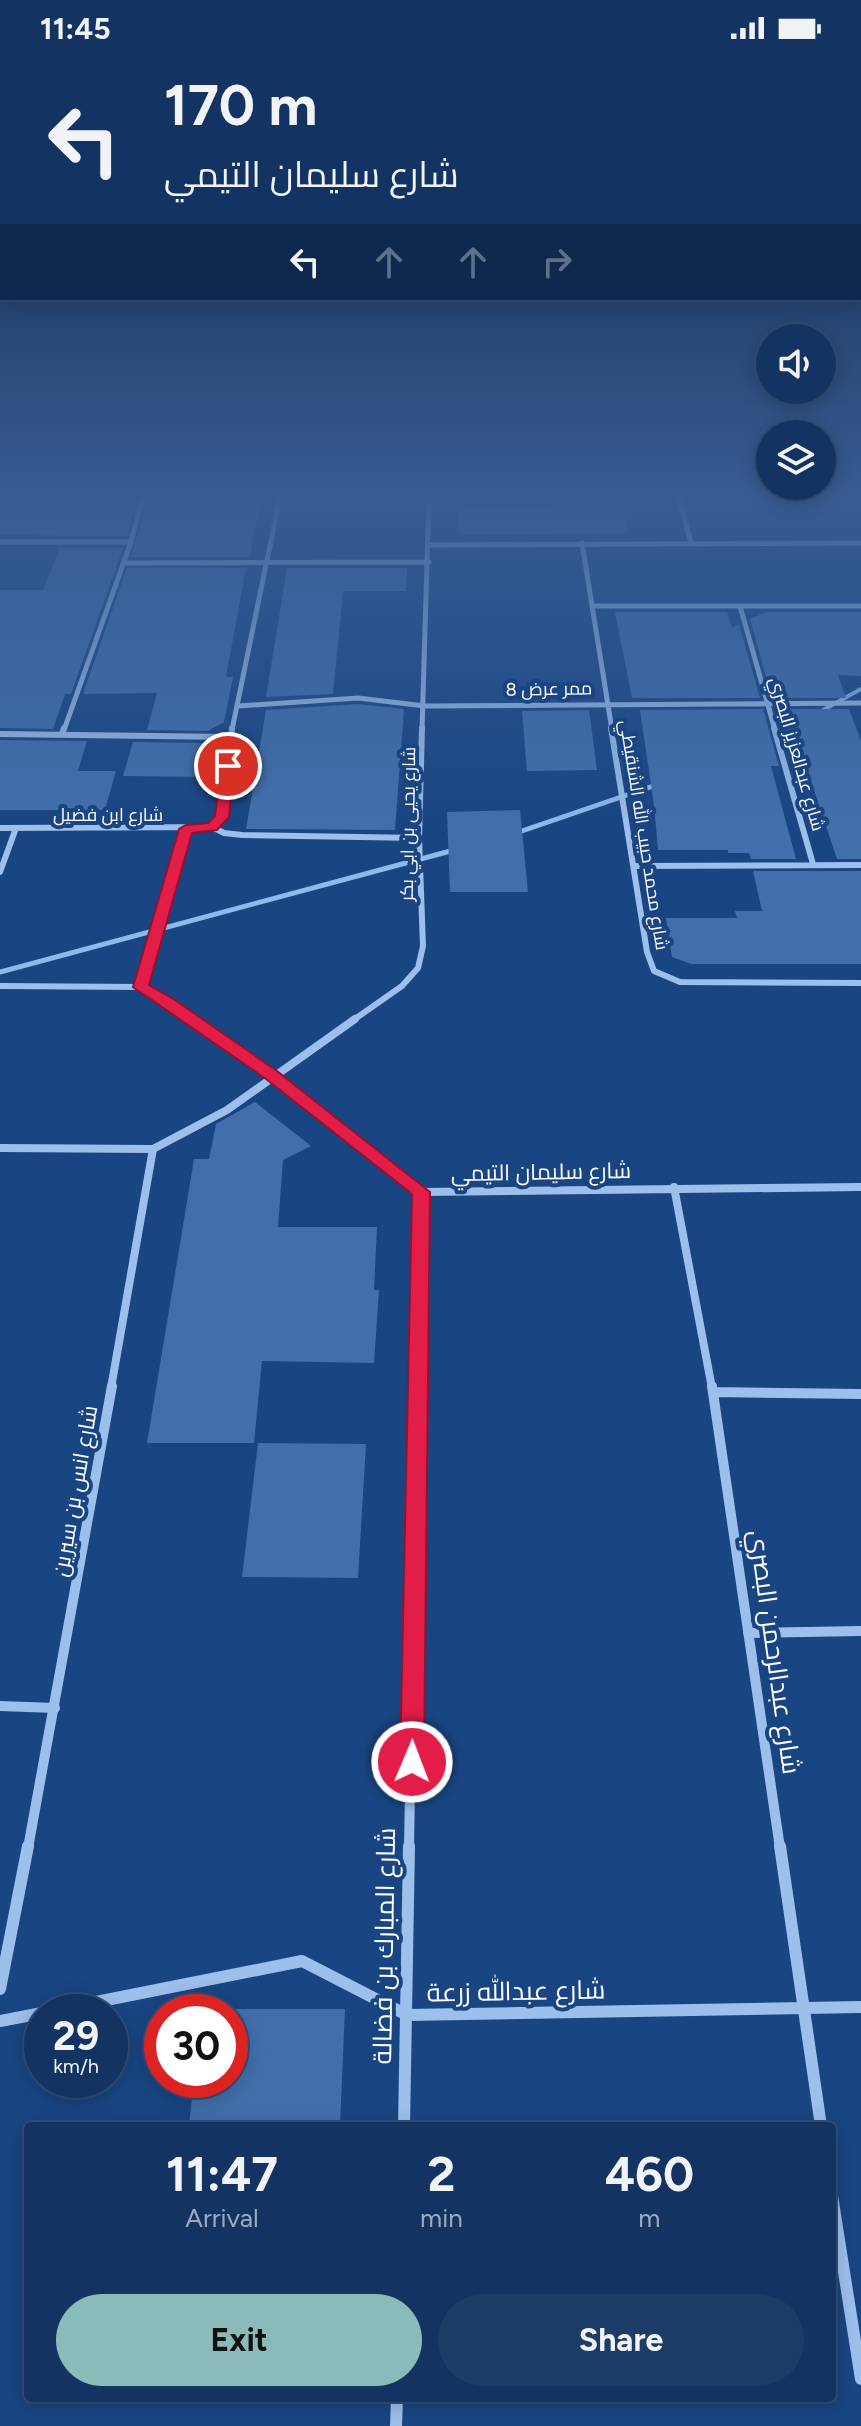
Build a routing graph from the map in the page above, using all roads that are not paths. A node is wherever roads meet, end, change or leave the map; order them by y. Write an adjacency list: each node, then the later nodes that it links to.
1 (107, 608): 12 (street)
2 (258, 608): 9 (street)
3 (428, 608): 10 (street, شارع يحيى بن ابي بكر)
4 (593, 608): 6 (street, شارع محمد حبيب الله الشنقيطي)
5 (740, 608): 7 (street, شارع عبدالعزيز البصري)
6 (608, 702): 7 (street, ممر عرض 8); 10 (street, ممر عرض 8); 21 (street, شارع محمد حبيب الله الشنقيطي)
7 (768, 703): 8 (street, ممر عرض 8); 19 (street, شارع عبدالعزيز البصري)
8 (861, 703)
9 (238, 706): 10 (street, ممر عرض 8); 13 (street)
10 (425, 706): 18 (street, شارع يحيى بن ابي بكر)
11 (0, 734): 12 (street)
12 (62, 734): 13 (street)
13 (230, 737): 14 (street)
14 (212, 827): 17 (street, شارع ابن فضيل); 18 (street)
15 (0, 828): 16 (street, شارع ابن فضيل)
16 (16, 828): 17 (street, شارع ابن فضيل); 22 (street)
17 (186, 829): 25 (street)
18 (419, 838): 26 (street, شارع يحيى بن ابي بكر)
19 (813, 864): 20 (street); 21 (street)
20 (861, 865)
21 (635, 866): 23 (street, شارع محمد حبيب الله الشنقيطي)
22 (0, 872)
23 (861, 983)
24 (0, 986): 25 (street)
25 (141, 987): 26 (street, شارع سليمان التيمي)
26 (271, 1075): 28 (street); 31 (street, شارع سليمان التيمي)
27 (0, 1148): 28 (street)
28 (153, 1149): 37 (street, شارع انس بن سيرين)
29 (674, 1187): 30 (street, شارع سليمان التيمي); 31 (street, شارع سليمان التيمي); 32 (street, شارع عبدالرحمن البصري)
30 (861, 1187)
31 (421, 1192): 42 (street, شارع المبارك بن فضالة)
32 (713, 1392): 33 (street); 35 (street, شارع عبدالرحمن البصري)
33 (861, 1394)
34 (861, 1631): 35 (street)
35 (748, 1633): 40 (street, شارع عبدالرحمن البصري)
36 (0, 1706): 37 (street)
37 (55, 1708): 38 (street, شارع انس بن سيرين)
38 (0, 1989)
39 (128, 1995): 42 (street, شارع عبدالله زرعة)
40 (802, 2007): 41 (street, شارع عبدالله زرعة); 42 (street, شارع عبدالله زرعة); 46 (street, شارع عبدالرحمن البصري)
41 (861, 2007)
42 (407, 2015): 45 (street, شارع المبارك بن فضالة)
43 (24, 2016): 44 (street, شارع عبدالله زرعة)
44 (0, 2021)
45 (404, 2122)
46 (820, 2122)
47 (836, 2221): 48 (street)
48 (861, 2379)
49 (397, 2402): 50 (street)
50 (396, 2426)

